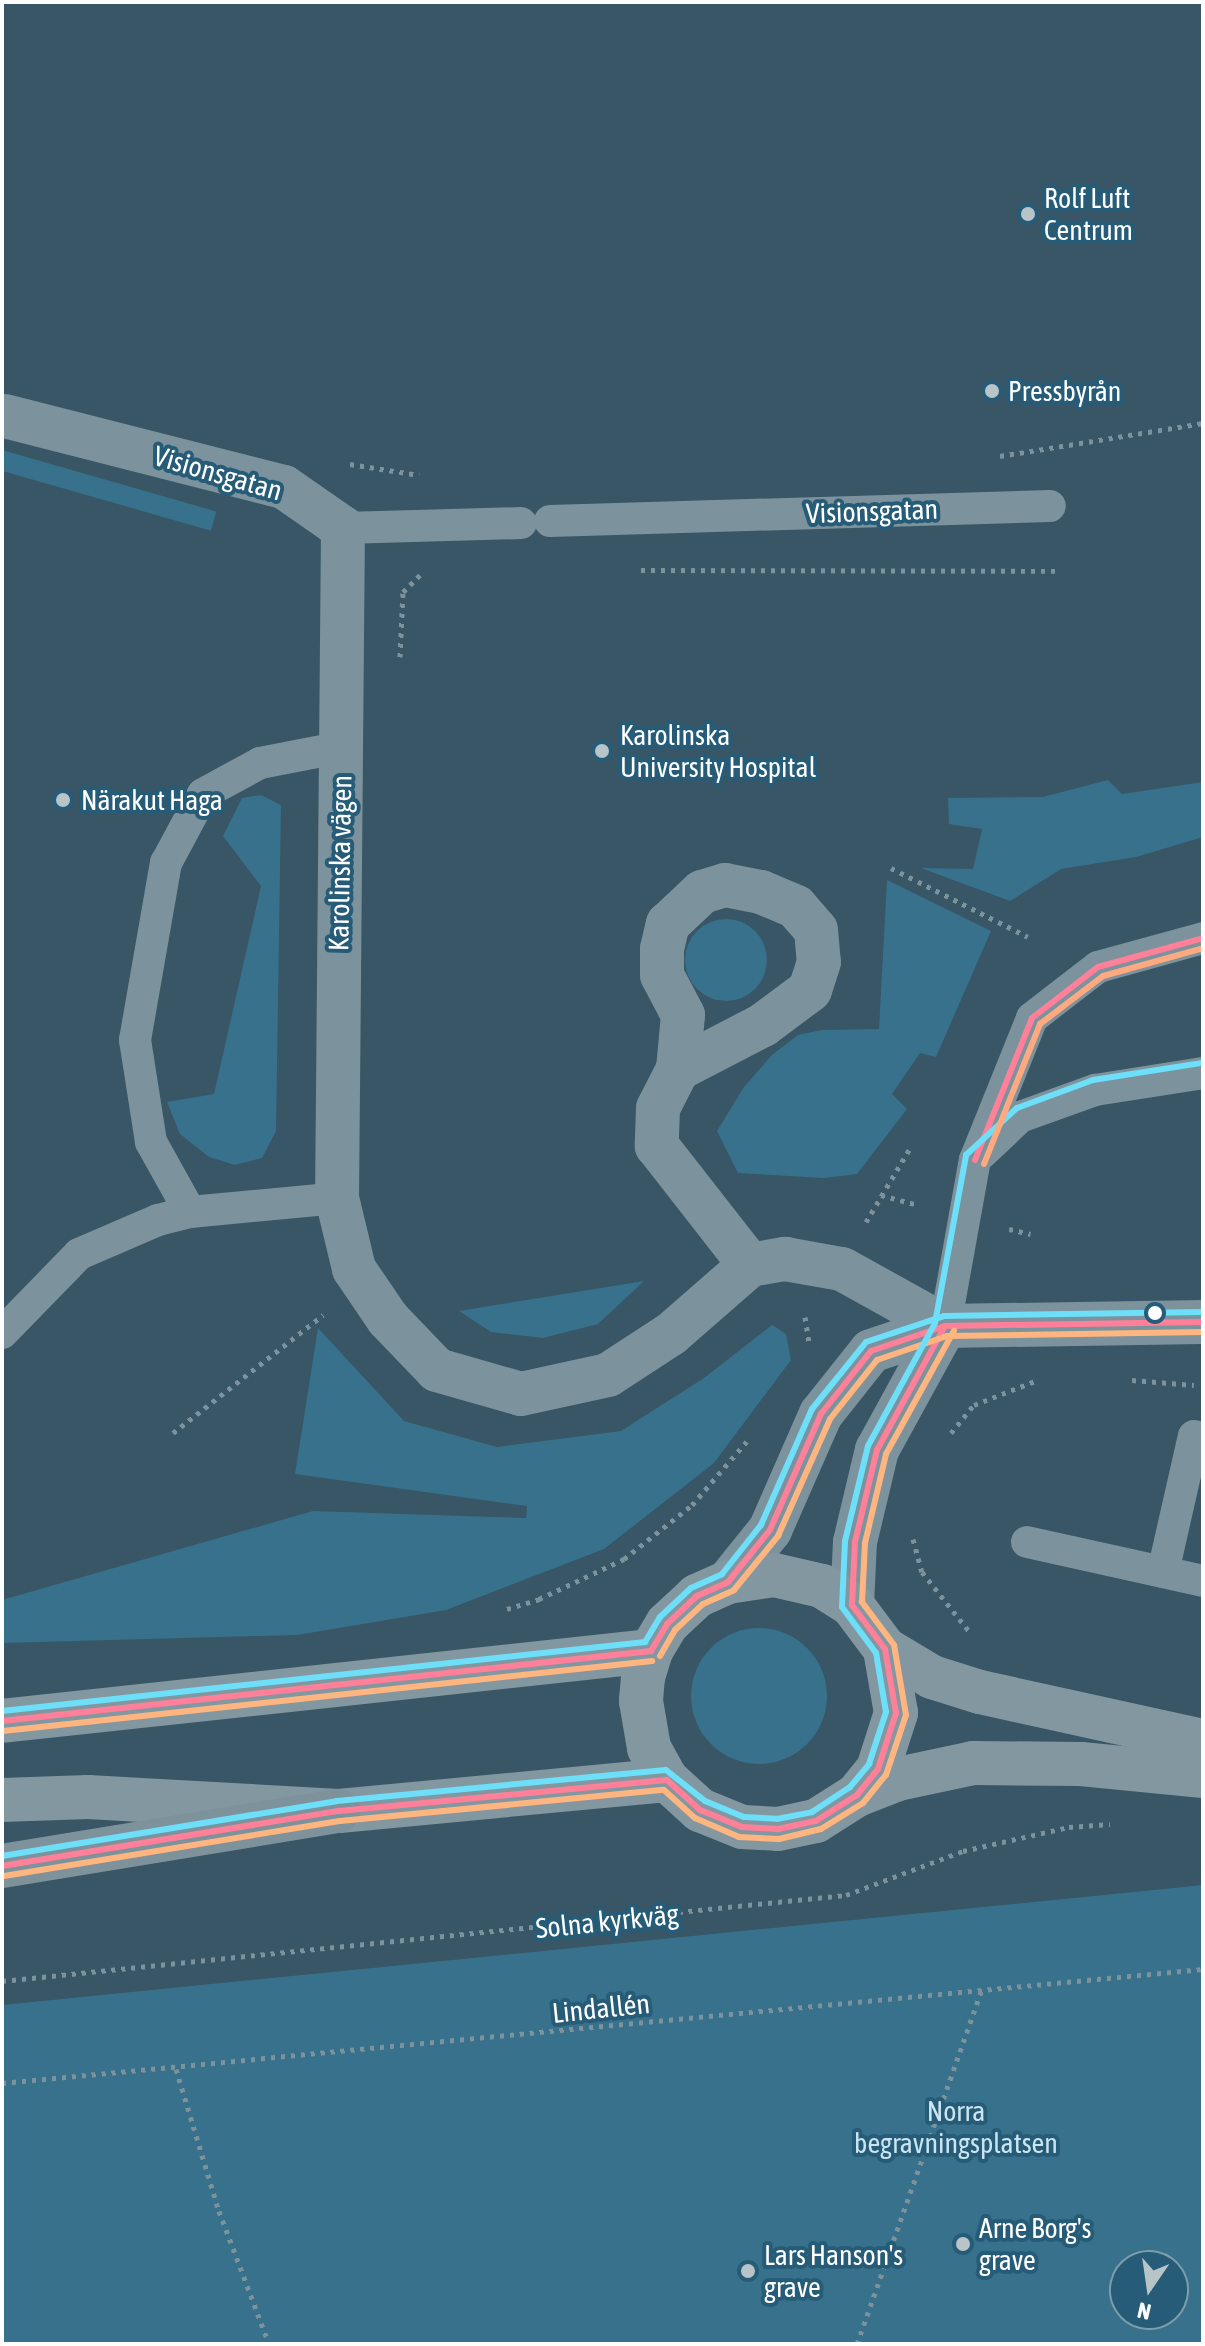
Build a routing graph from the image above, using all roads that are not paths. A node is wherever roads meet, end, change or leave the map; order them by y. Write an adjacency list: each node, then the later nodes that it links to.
1 (5, 416): 3 (street, Visionsgatan)
2 (1050, 506): 3 (lane, Visionsgatan)
3 (343, 528): 4 (street, Karolinska vägen)
4 (342, 747): 9 (street, Karolinska vägen); 10 (lane)
5 (1203, 938): 8 (lane)
6 (678, 1069): 11 (street)
7 (1203, 1073): 8 (lane)
8 (975, 1160): 13 (lane)
9 (337, 1198): 10 (lane); 11 (street, Karolinska vägen)
10 (190, 1212): 14 (lane)
11 (750, 1265): 13 (street)
12 (1203, 1322): 13 (street)
13 (945, 1326): 19 (street); 20 (street)
14 (2, 1333)
15 (1203, 1438): 17 (lane)
16 (1027, 1542): 17 (lane)
17 (1163, 1572): 18 (lane)
18 (1203, 1581)
19 (728, 1582): 20 (street); 22 (street)
20 (852, 1605): 21 (street)
21 (885, 1649): 24 (street); 27 (street)
22 (651, 1651): 23 (street); 26 (street)
23 (2, 1721)
24 (1203, 1741)
25 (1203, 1776): 27 (street)
26 (667, 1780): 27 (street); 29 (street)
27 (857, 1795)
28 (2, 1800): 29 (street)
29 (339, 1811): 30 (highway)
30 (2, 1866)

